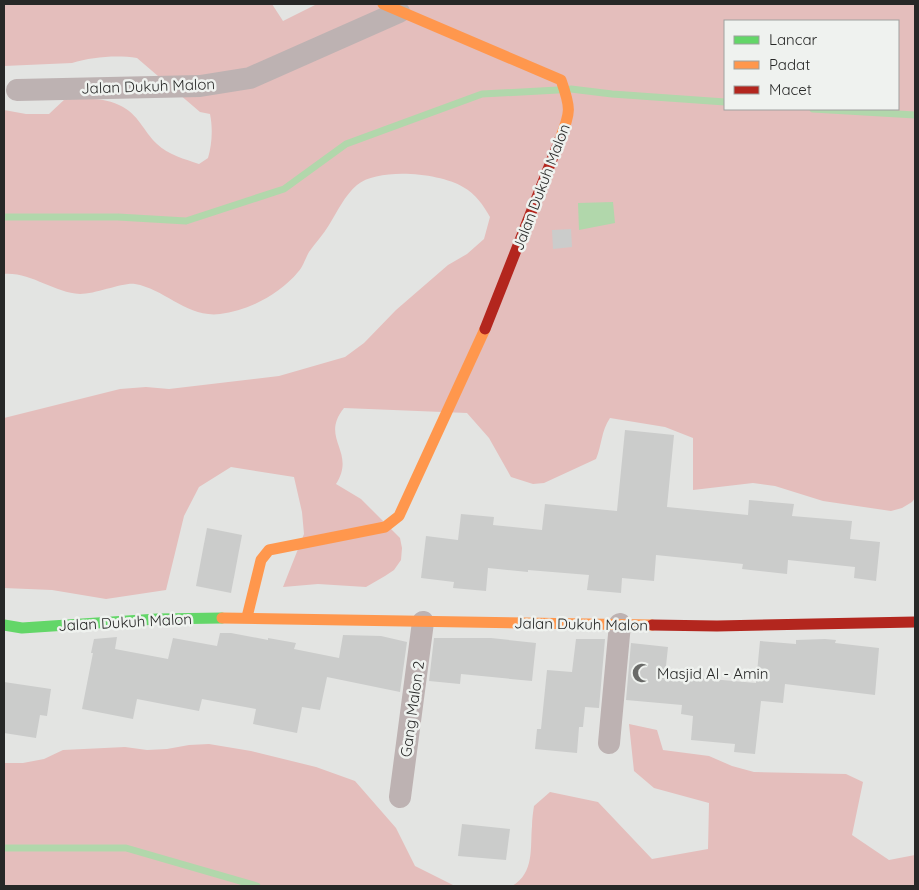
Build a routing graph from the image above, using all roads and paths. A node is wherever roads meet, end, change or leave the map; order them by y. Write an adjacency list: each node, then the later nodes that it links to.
1 (391, 8): 2 (street, Jalan Dukuh Malon); 3 (street, Jalan Dukuh Malon)
2 (17, 90)
3 (247, 617): 4 (street, Jalan Dukuh Malon); 7 (street, Jalan Dukuh Malon)
4 (424, 622): 6 (street, Jalan Dukuh Malon); 9 (street, Gang Malon 2)
5 (915, 622): 6 (street, Jalan Dukuh Malon)
6 (620, 624): 8 (street)
7 (4, 626)
8 (609, 743)
9 (400, 797)

